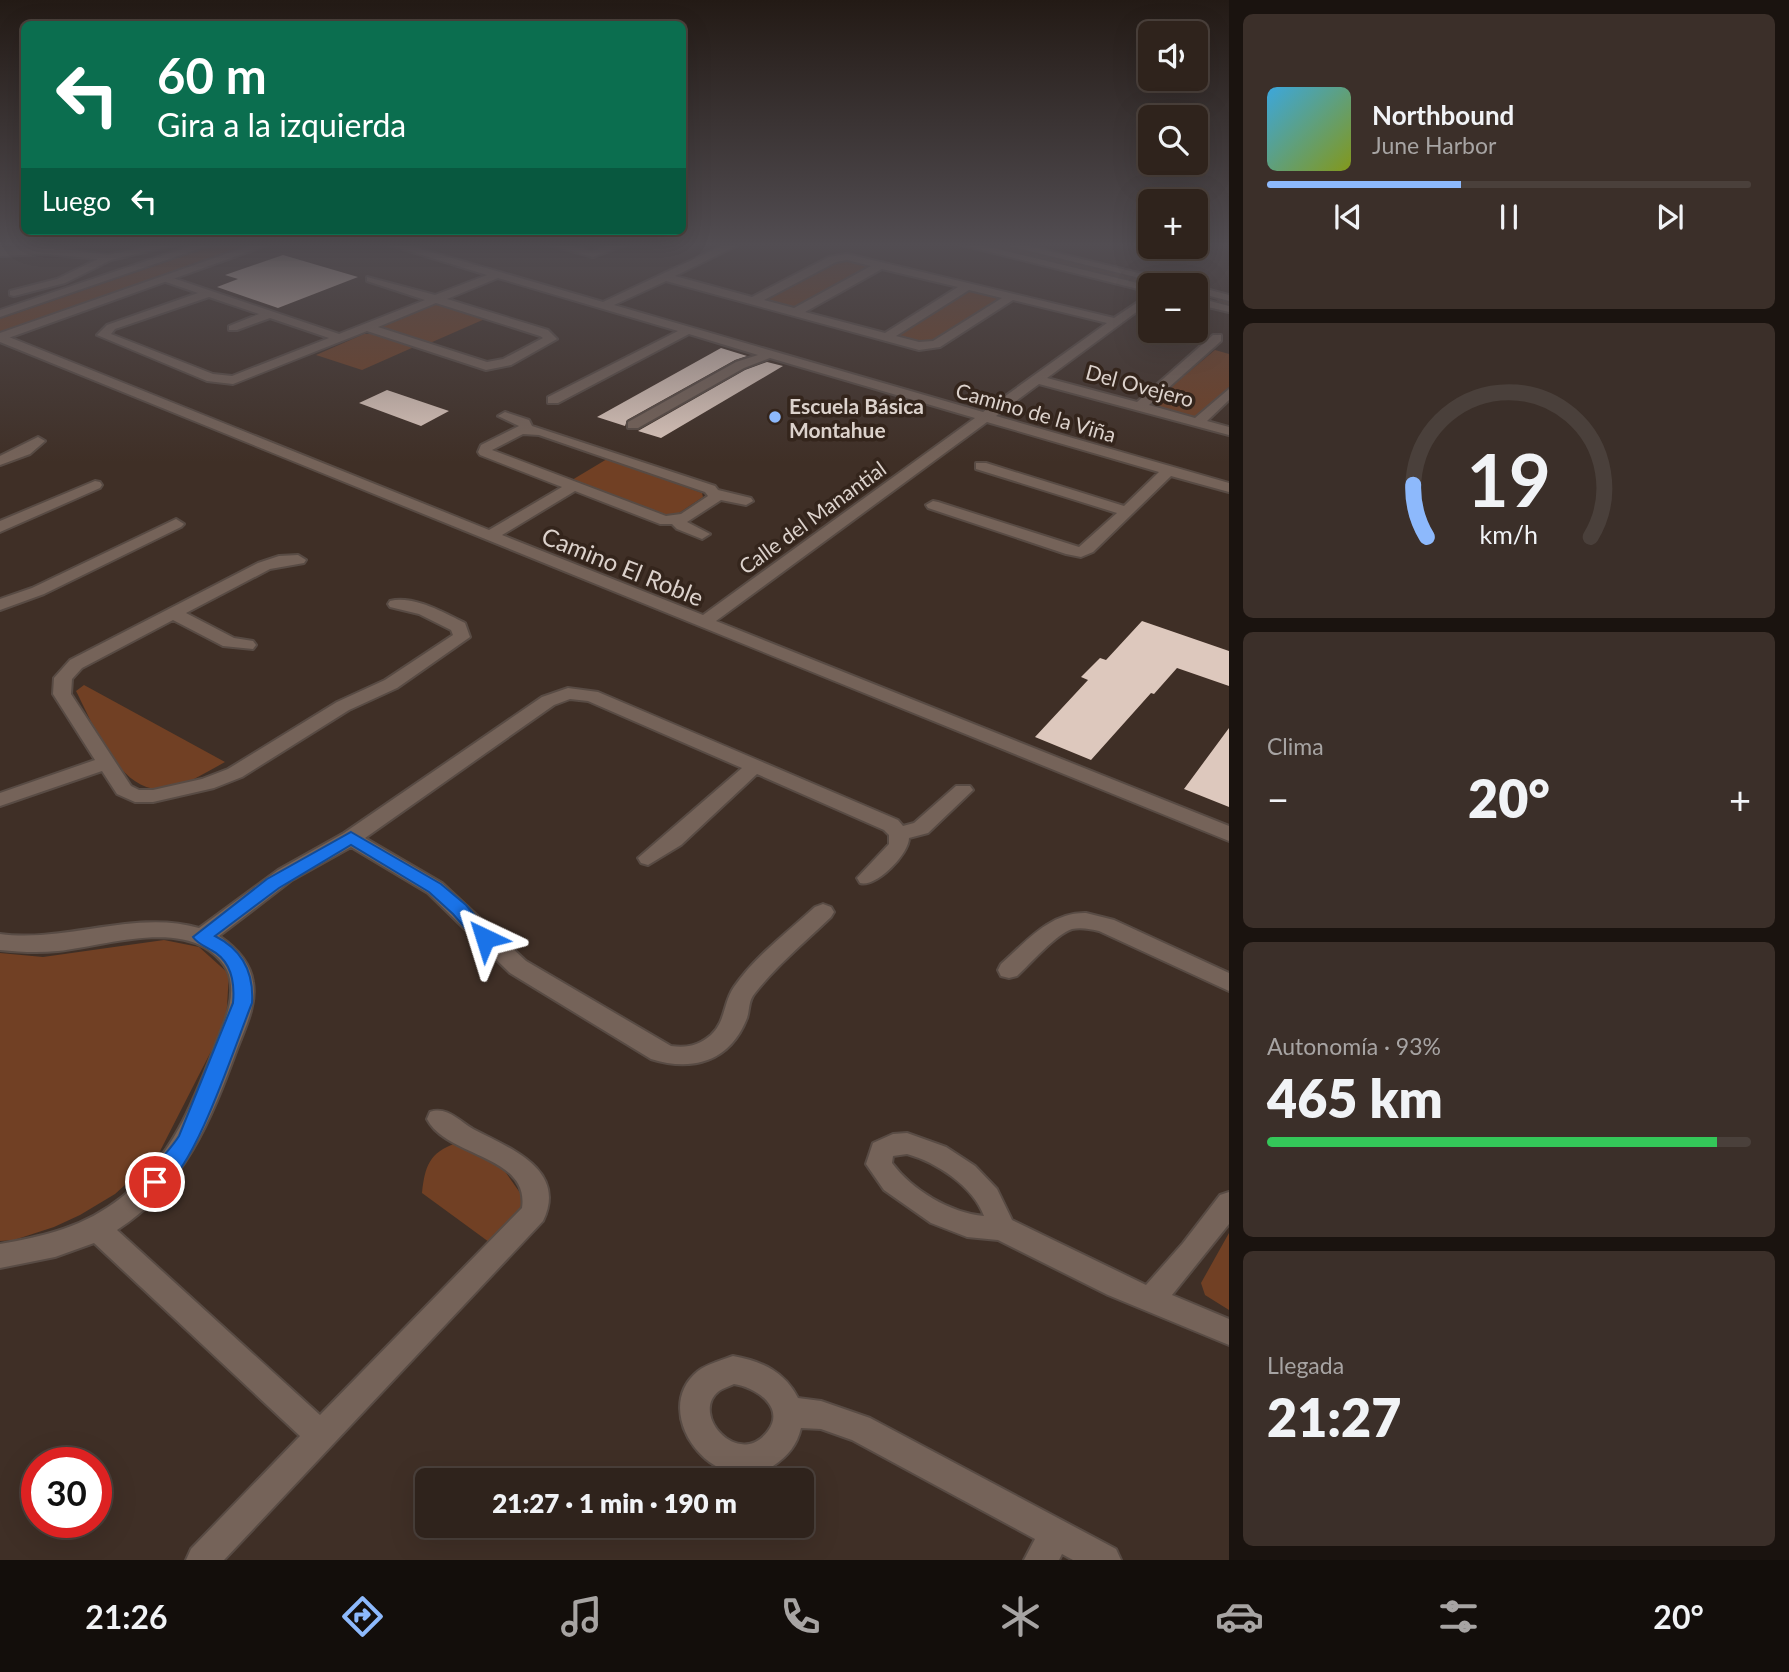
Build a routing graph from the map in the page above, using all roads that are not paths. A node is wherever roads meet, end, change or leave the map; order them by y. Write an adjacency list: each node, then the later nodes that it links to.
1 (63, 316): 18 (street)
2 (143, 316): 17 (street)
3 (264, 316): 15 (street)
4 (274, 316): 17 (street)
5 (394, 316): 14 (street)
6 (491, 316): 14 (street)
7 (636, 316): 16 (street, Camino de la Viña)
8 (804, 316): 19 (street)
9 (920, 316): 19 (street)
10 (981, 316): 19 (street)
11 (1090, 316): 13 (street)
12 (1124, 316): 13 (street, Calle del Manantial)
13 (1115, 322): 22 (street, Calle del Manantial)
14 (364, 327): 17 (street)
15 (233, 328)
16 (687, 331): 21 (street, Camino de la Viña); 24 (street)
17 (338, 337)
18 (0, 338): 47 (street, Camino El Roble)
19 (885, 338)
20 (1215, 346): 25 (street)
21 (762, 352): 27 (street, Camino de la Viña); 29 (street)
22 (1039, 380): 25 (street, Del Ovejero); 27 (street, Calle del Manantial)
23 (1229, 393): 28 (street)
24 (554, 400)
25 (1139, 407): 28 (street, Del Ovejero)
26 (505, 416): 30 (street)
27 (986, 418): 35 (street, Camino de la Viña); 52 (street, Calle del Manantial)
28 (1197, 422): 31 (street, Del Ovejero)
29 (633, 425)
30 (528, 429): 38 (street); 39 (street)
31 (1229, 431)
32 (37, 441): 33 (street)
33 (0, 461)
34 (981, 466): 42 (street)
35 (1168, 471): 37 (street, Camino de la Viña); 42 (street)
36 (94, 485): 45 (street)
37 (1229, 488)
38 (578, 489): 43 (street); 47 (street)
39 (716, 495): 40 (street); 43 (street)
40 (746, 501)
41 (933, 505): 42 (street)
42 (1126, 512)
43 (677, 521): 46 (street)
44 (176, 524): 50 (street)
45 (0, 527)
46 (702, 534)
47 (494, 538): 52 (street, Camino El Roble)
48 (298, 560): 51 (street)
49 (396, 604): 54 (street)
50 (0, 605)
51 (172, 613): 53 (street); 54 (street)
52 (703, 623): 59 (street, Camino El Roble)
53 (247, 645)
54 (106, 763): 57 (street)
55 (755, 766): 58 (street); 60 (street); 61 (street)
56 (963, 790): 58 (street)
57 (0, 800)
58 (899, 834): 62 (street)
59 (1229, 834)
60 (351, 838): 63 (street); 64 (street)
61 (648, 858)
62 (867, 878)
63 (823, 912)
64 (202, 937): 65 (street); 70 (street)
65 (0, 942)
66 (1009, 970): 67 (street)
67 (1229, 984)
68 (439, 1119): 76 (street)
69 (1229, 1203): 73 (street)
70 (97, 1228): 72 (street); 76 (street)
71 (1000, 1228): 73 (street)
72 (0, 1256)
73 (1150, 1300): 74 (street)
74 (1229, 1332)
75 (787, 1412): 77 (street)
76 (321, 1436): 78 (street)
77 (1048, 1547): 79 (street)
78 (202, 1560)
79 (1105, 1560)

